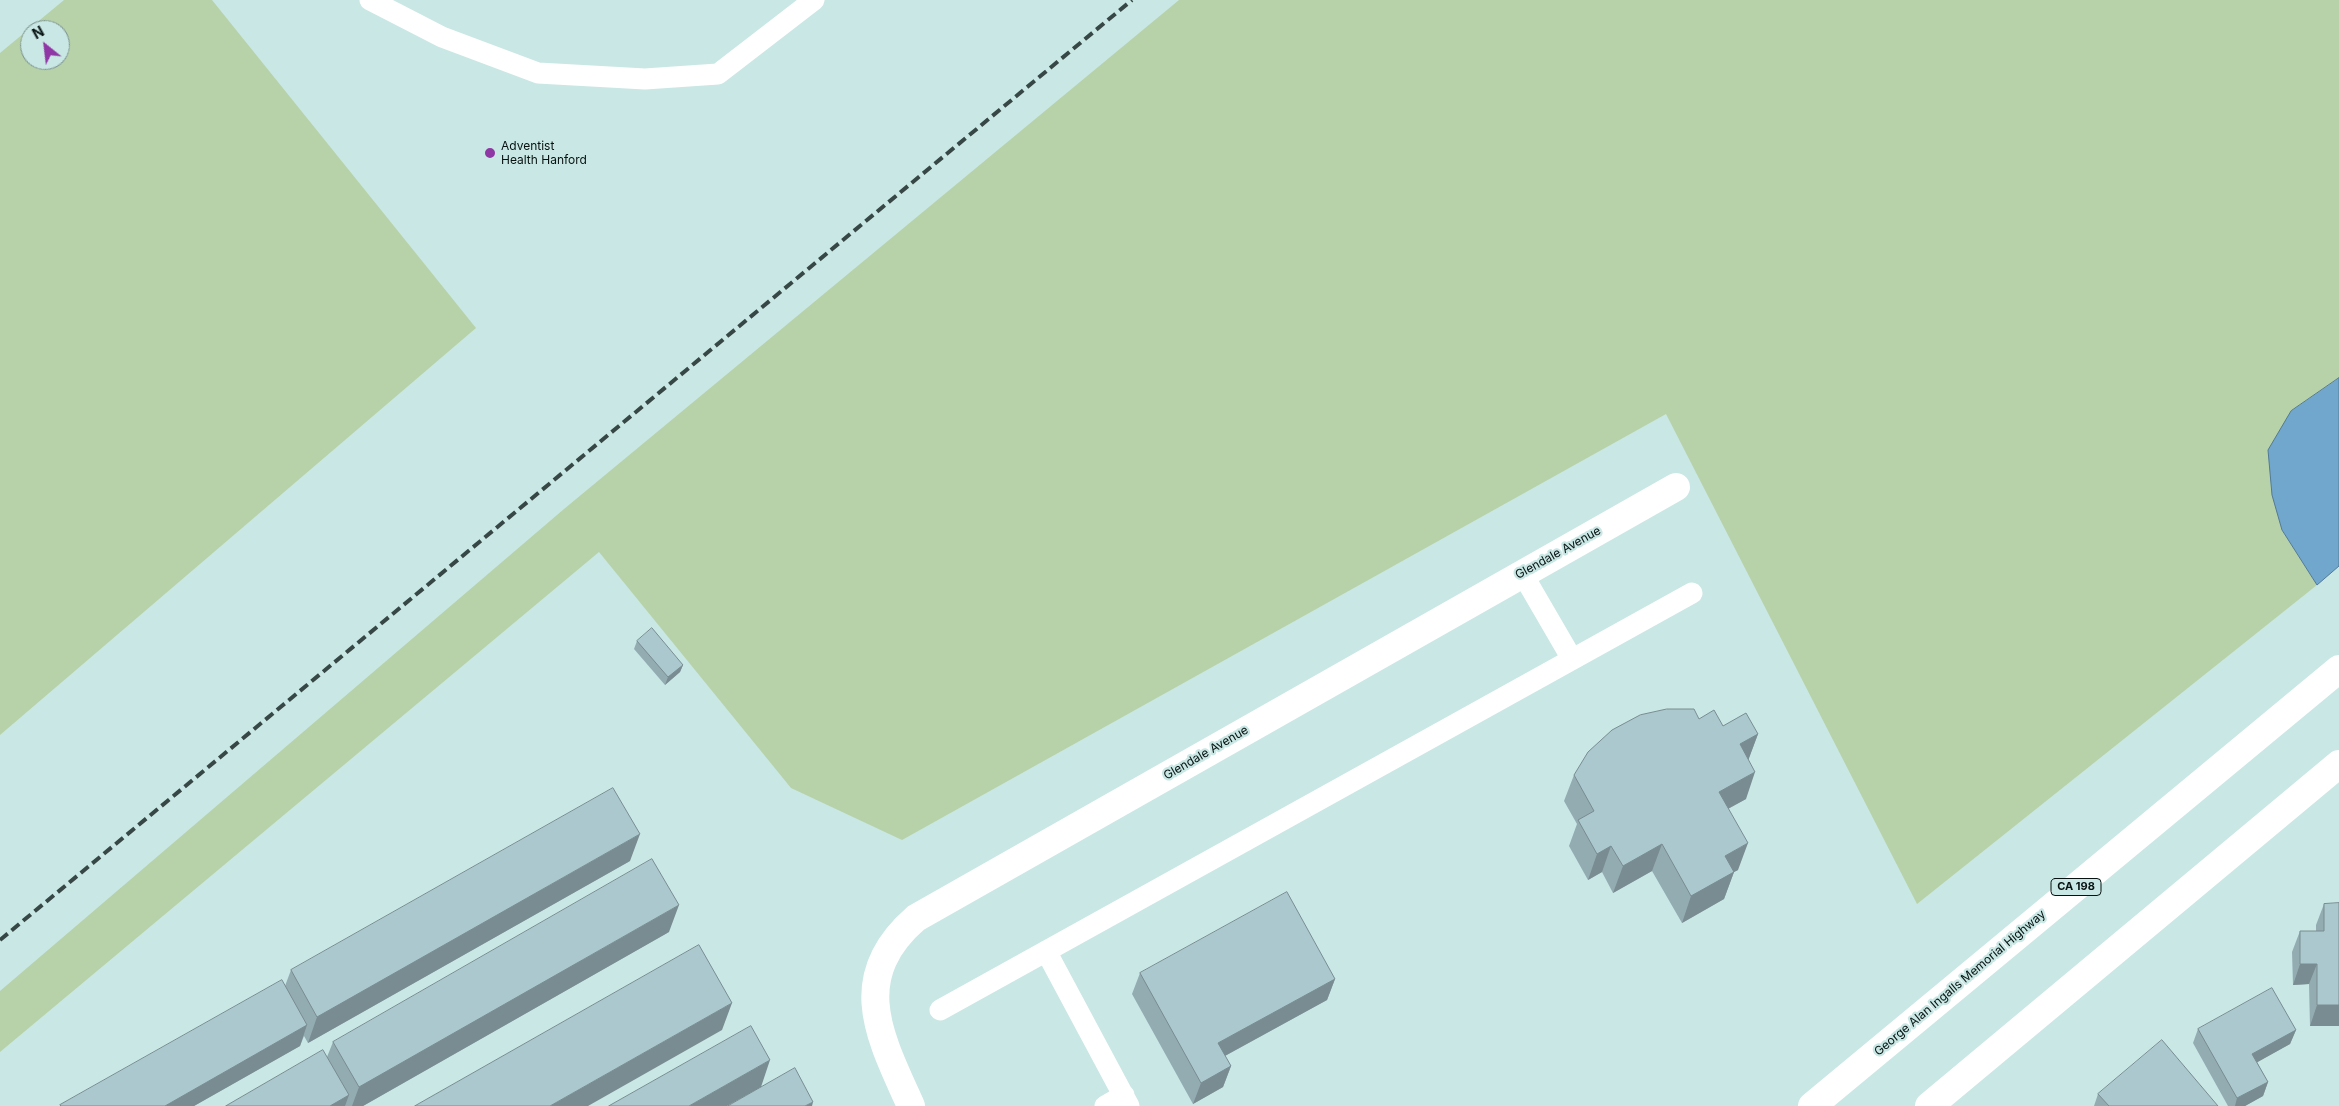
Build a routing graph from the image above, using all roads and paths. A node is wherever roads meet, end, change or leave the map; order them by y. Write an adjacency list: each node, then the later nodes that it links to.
1 (370, 0): 2 (lane)
2 (814, 0)
3 (1676, 487): 4 (main road, Glendale Avenue)
4 (1522, 573): 6 (lane); 12 (main road, Glendale Avenue)
5 (1692, 593): 6 (lane)
6 (1572, 660): 9 (lane)
7 (2339, 669): 14 (main road, George Alan Ingalls Memorial Highway / CA 198)
8 (2339, 764): 15 (main road)
9 (1046, 951): 10 (lane); 11 (lane)
10 (940, 1010)
11 (1126, 1101): 13 (lane)
12 (910, 1106)
13 (1105, 1106)
14 (1812, 1106)
15 (1929, 1106)

